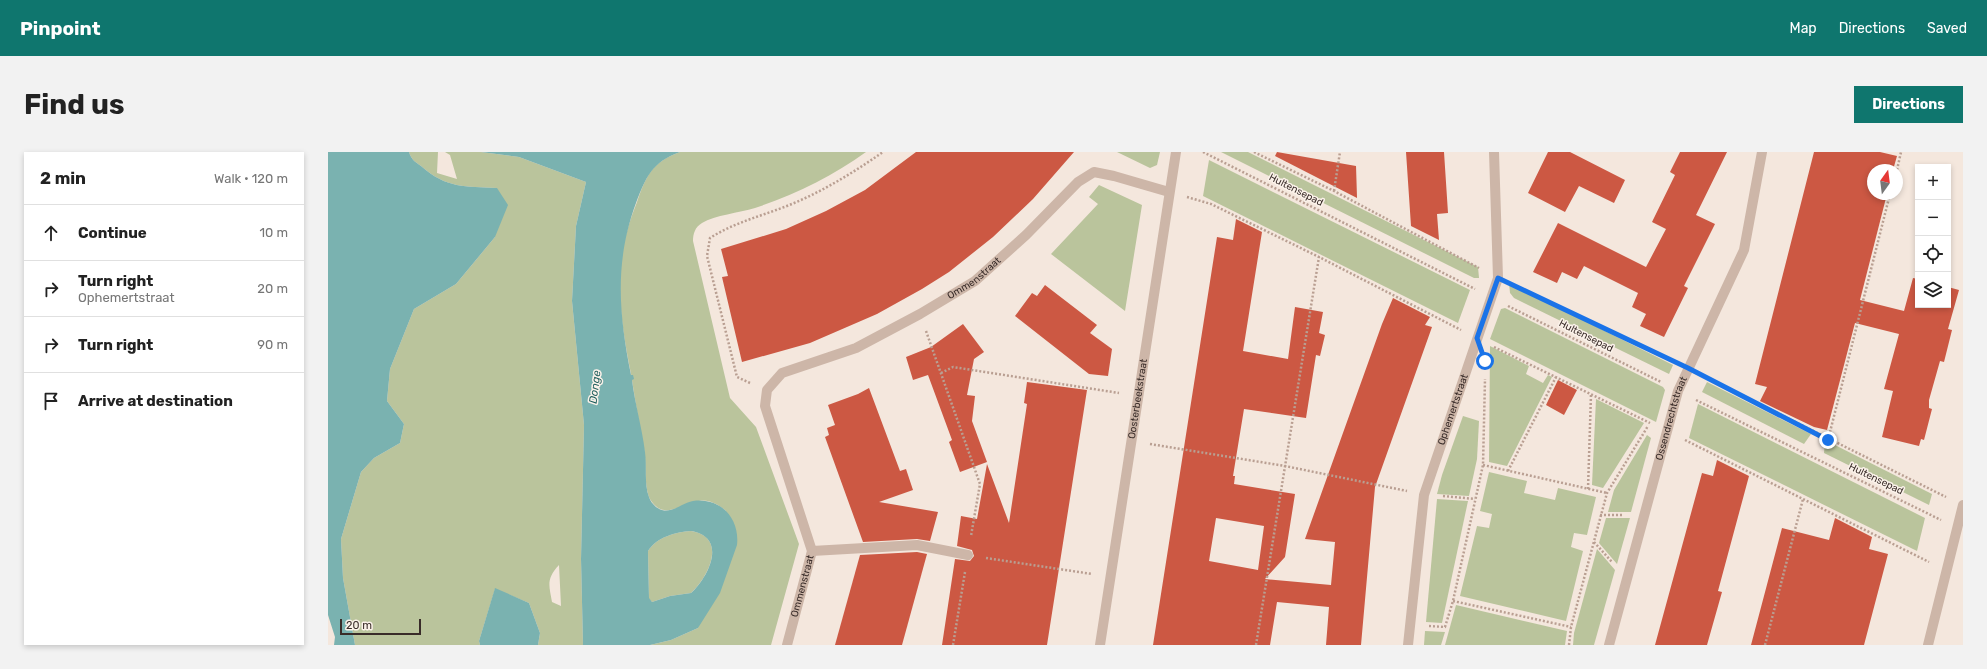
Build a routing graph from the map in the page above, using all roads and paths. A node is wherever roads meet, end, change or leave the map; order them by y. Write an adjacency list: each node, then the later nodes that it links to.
1 (883, 152): 22 (path)
2 (1176, 152): 11 (street, Oosterbeekstraat)
3 (1203, 152): 15 (path, Hultensepad)
4 (1254, 152): 10 (path)
5 (1340, 152): 10 (path)
6 (1494, 152): 14 (street, Ophemertstraat)
7 (1762, 152): 18 (street, Ossendrechtstraat)
8 (1901, 152): 9 (path)
9 (1898, 164)
10 (1334, 191): 14 (path)
11 (1169, 192): 13 (path); 16 (street, Ommenstraat); 25 (street, Oosterbeekstraat)
12 (1888, 200): 28 (path)
13 (1319, 256): 17 (path); 31 (path)
14 (1498, 278): 15 (street, Ophemertstraat); 18 (path)
15 (1491, 298): 17 (street, Ophemertstraat); 23 (path, Hultensepad)
16 (920, 314): 19 (path); 22 (street, Ommenstraat)
17 (1477, 338): 21 (path); 35 (street, Ophemertstraat)
18 (1688, 368): 23 (street, Ossendrechtstraat); 28 (path)
19 (941, 373): 25 (path); 43 (path)
20 (1485, 377): 30 (path)
21 (1556, 377): 24 (path); 32 (path)
22 (767, 390): 42 (street, Ommenstraat)
23 (1678, 391): 27 (street, Ossendrechtstraat); 41 (path, Hultensepad)
24 (1591, 394): 26 (path); 33 (path)
25 (1138, 396): 29 (street, Oosterbeekstraat)
26 (1650, 423): 27 (path); 34 (path)
27 (1666, 431): 37 (path); 40 (street, Ossendrechtstraat)
28 (1828, 440): 38 (path)
29 (1131, 441): 31 (path); 45 (street, Oosterbeekstraat)
30 (1483, 465): 32 (path); 36 (path)
31 (1285, 466): 35 (path); 52 (path)
32 (1508, 471): 33 (path)
33 (1588, 489): 34 (path)
34 (1606, 493): 39 (path)
35 (1424, 495): 36 (path); 47 (street, Ophemertstraat)
36 (1475, 499): 46 (path)
37 (1803, 499): 44 (path); 56 (path)
38 (1963, 505): 41 (street)
39 (1600, 515): 40 (path); 48 (path)
40 (1644, 515): 55 (street, Ossendrechtstraat)
41 (1958, 528): 44 (street)
42 (812, 551): 43 (street); 49 (street, Ommenstraat)
43 (968, 555): 45 (path); 50 (path)
44 (1946, 571): 57 (street)
45 (1110, 577): 51 (street, Oosterbeekstraat)
46 (1453, 601): 47 (path); 48 (path)
47 (1411, 624): 53 (street, Ophemertstraat)
48 (1571, 627): 54 (path)
49 (786, 645)
50 (953, 645)
51 (1100, 645)
52 (1256, 645)
53 (1408, 645)
54 (1569, 645)
55 (1609, 645)
56 (1765, 645)
57 (1928, 645)

